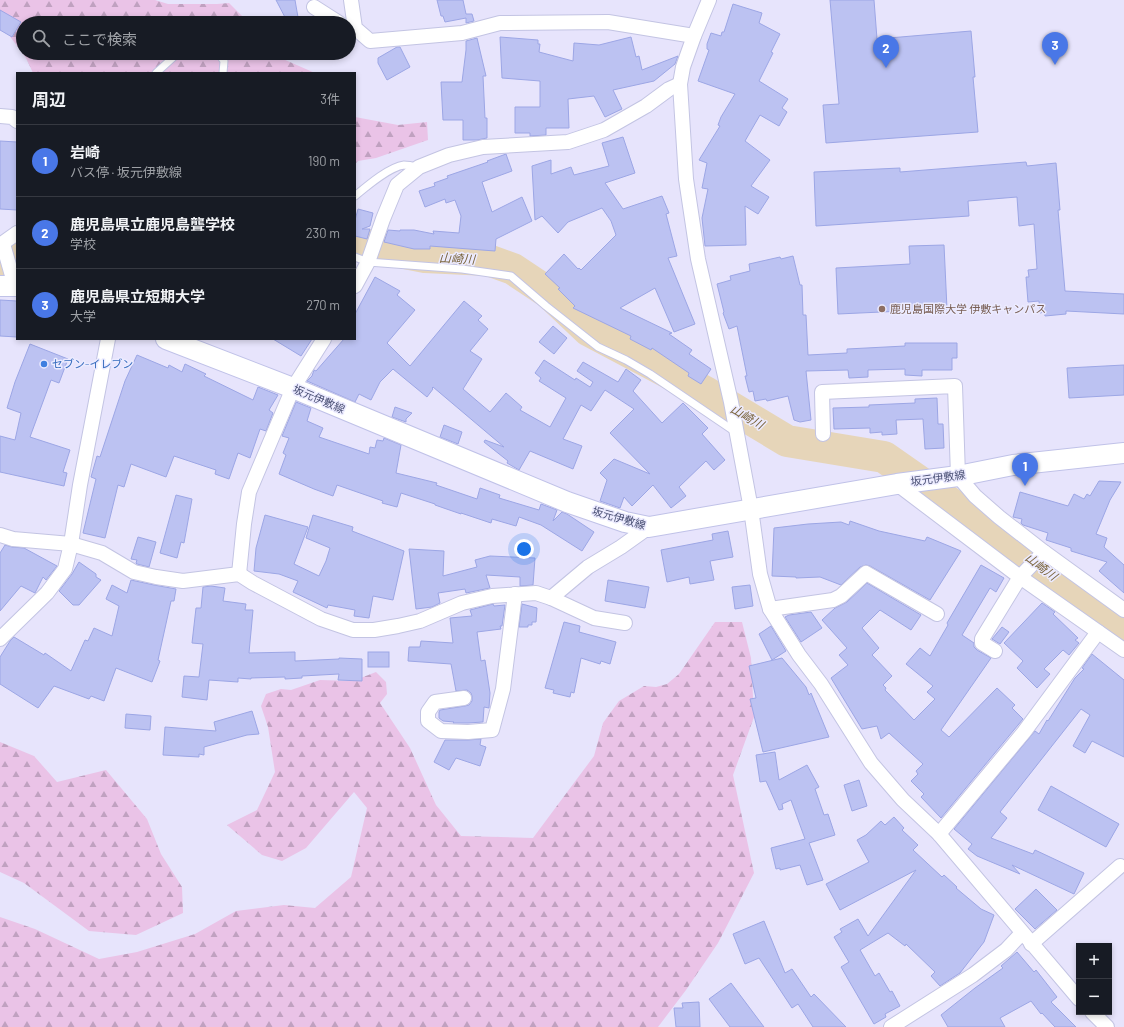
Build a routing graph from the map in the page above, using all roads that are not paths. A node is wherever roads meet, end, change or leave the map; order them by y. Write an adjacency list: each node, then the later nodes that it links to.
1 (352, 0): 5 (street)
2 (709, 0): 7 (street)
3 (314, 7): 4 (street)
4 (328, 16)
5 (352, 16)
6 (356, 31): 7 (street)
7 (694, 36): 12 (street)
8 (170, 60): 10 (lane)
9 (223, 60): 11 (lane)
10 (157, 72)
11 (223, 72)
12 (680, 84): 15 (street); 27 (street)
13 (0, 116): 14 (street)
14 (16, 120)
15 (419, 167): 16 (lane); 20 (street)
16 (356, 195)
17 (16, 234): 18 (street)
18 (1, 244): 22 (street)
19 (356, 257): 20 (lane)
20 (368, 262): 21 (street); 27 (lane)
21 (356, 284)
22 (11, 286)
23 (108, 340): 35 (street)
24 (169, 340): 26 (main road, 坂元伊敷線)
25 (323, 340): 26 (street)
26 (293, 388): 33 (main road, 坂元伊敷線); 37 (street)
27 (737, 434): 32 (street)
28 (823, 434): 30 (street)
29 (1124, 453): 30 (main road, 坂元伊敷線)
30 (953, 477): 31 (main road, 坂元伊敷線); 36 (street)
31 (899, 484): 32 (main road, 坂元伊敷線); 38 (street)
32 (751, 509): 33 (main road, 坂元伊敷線); 41 (street)
33 (648, 527): 40 (street)
34 (0, 535): 35 (street)
35 (71, 544): 37 (street); 46 (street)
36 (1044, 552): 38 (street); 42 (street)
37 (239, 574): 39 (street)
38 (1020, 577): 45 (street); 48 (street)
39 (515, 594): 40 (street); 49 (street)
40 (551, 598): 44 (street)
41 (770, 609): 43 (street); 50 (street)
42 (1124, 610)
43 (937, 614)
44 (625, 623)
45 (1098, 632): 47 (street); 50 (street)
46 (0, 639)
47 (1124, 650)
48 (995, 651)
49 (464, 698)
50 (939, 834): 52 (street)
51 (1120, 866): 53 (street)
52 (1022, 933): 53 (street); 56 (street)
53 (1031, 944): 54 (street)
54 (1076, 996)
55 (1095, 1015): 57 (street)
56 (896, 1026)
57 (1107, 1027)

